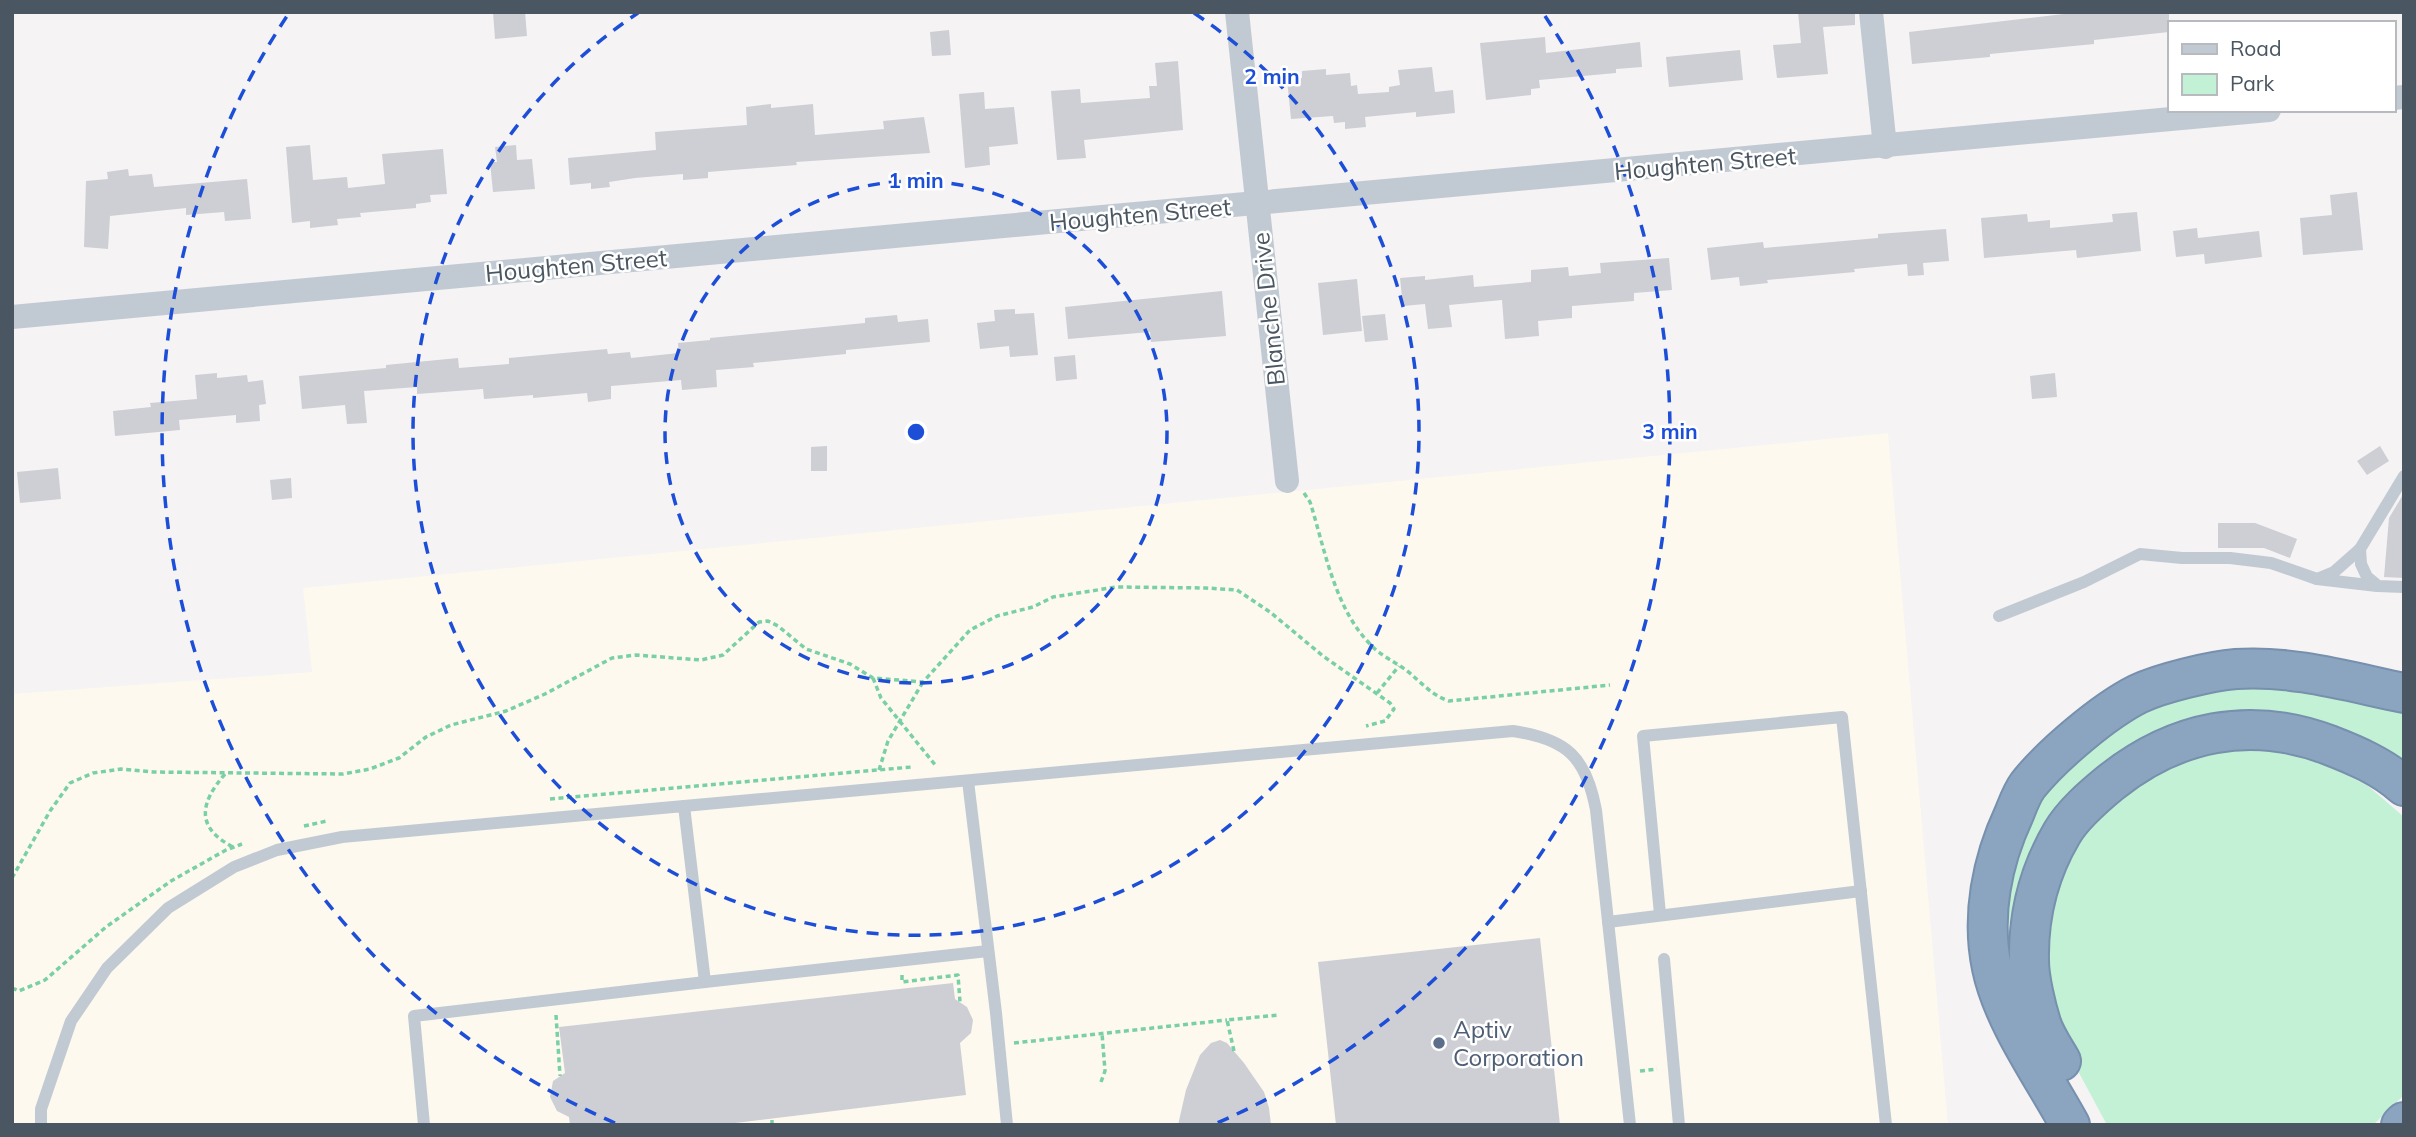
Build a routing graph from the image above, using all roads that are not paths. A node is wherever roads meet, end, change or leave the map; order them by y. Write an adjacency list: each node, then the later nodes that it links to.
1 (1237, 12): 5 (street, Blanche Drive)
2 (1871, 12): 4 (street)
3 (2248, 112): 4 (street, Houghten Street)
4 (1885, 147): 5 (street, Houghten Street)
5 (1257, 203): 6 (street, Houghten Street); 8 (street, Blanche Drive)
6 (12, 317)
7 (2404, 476): 9 (lane)
8 (1287, 481)
9 (2360, 549): 10 (lane); 11 (lane)
10 (2317, 579): 11 (lane); 13 (lane)
11 (2378, 586): 12 (lane)
12 (2404, 587)
13 (1999, 616)
14 (2404, 693): 30 (highway)
15 (968, 781): 17 (lane); 20 (lane); 21 (lane)
16 (2404, 786): 31 (highway)
17 (684, 806): 23 (lane); 24 (lane)
18 (1861, 891): 19 (lane); 19 (lane); 29 (lane)
19 (1660, 915): 20 (lane)
20 (1608, 922): 27 (lane)
21 (988, 951): 23 (lane); 26 (lane)
22 (1664, 959): 28 (lane)
23 (705, 982): 25 (lane)
24 (41, 1125)
25 (424, 1125)
26 (1007, 1125)
27 (1630, 1125)
28 (1679, 1125)
29 (1886, 1125)
30 (2070, 1125)
31 (2095, 1125)

